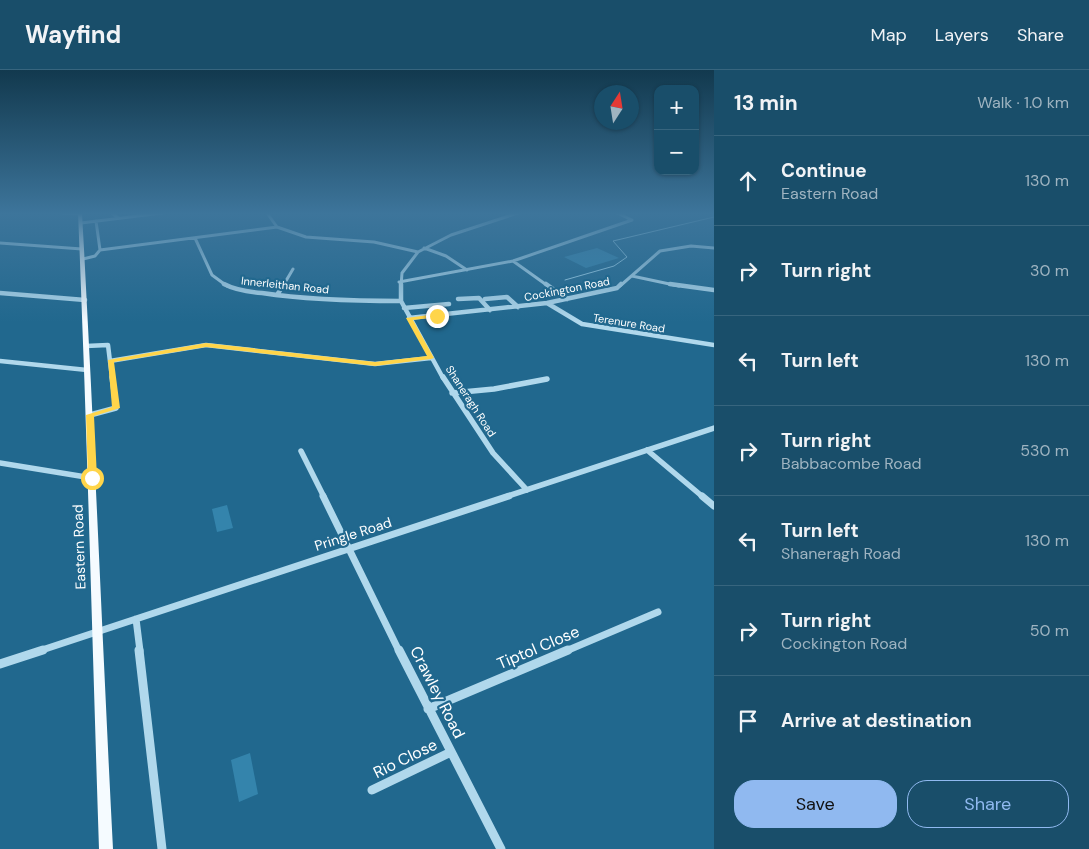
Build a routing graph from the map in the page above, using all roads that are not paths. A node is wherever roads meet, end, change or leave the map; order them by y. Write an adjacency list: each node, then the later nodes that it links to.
1 (82, 249): 11 (main road, Eastern Road)
2 (105, 249): 9 (street)
3 (201, 249): 19 (street, Innerleithan Road)
4 (406, 249): 10 (street)
5 (422, 249): 10 (street, Shaneragh Road)
6 (428, 249): 14 (street)
7 (547, 249): 12 (street)
8 (670, 249): 15 (street, Cockington Road)
9 (100, 250): 11 (street)
10 (418, 252): 16 (street, Shaneragh Road)
11 (82, 259): 23 (main road, Eastern Road)
12 (513, 261): 14 (street); 22 (street)
13 (292, 269): 19 (street)
14 (467, 270): 16 (street)
15 (632, 276): 17 (street); 22 (street, Cockington Road)
16 (400, 282): 24 (street, Shaneragh Road)
17 (714, 290)
18 (0, 293): 23 (street)
19 (277, 295): 24 (street, Innerleithan Road)
20 (458, 299): 29 (street)
21 (485, 299): 27 (street)
22 (567, 299): 25 (street, Cockington Road)
23 (85, 300): 33 (main road, Eastern Road)
24 (401, 301): 28 (street, Shaneragh Road)
25 (547, 303): 27 (street, Cockington Road); 32 (street, Terenure Road)
26 (449, 304): 28 (street)
27 (518, 307): 29 (street, Cockington Road)
28 (404, 308): 31 (street, Shaneragh Road)
29 (489, 308): 30 (street); 31 (street, Cockington Road)
30 (461, 310)
31 (409, 318): 34 (street, Shaneragh Road)
32 (714, 345)
33 (86, 346): 36 (street); 37 (main road, Eastern Road)
34 (431, 358): 36 (street); 39 (street, Shaneragh Road)
35 (0, 360): 37 (street)
36 (110, 361): 40 (street)
37 (87, 370): 40 (main road, Eastern Road)
38 (547, 379): 39 (street)
39 (452, 393): 46 (street, Shaneragh Road)
40 (90, 415): 45 (main road, Eastern Road)
41 (714, 428): 42 (street, Pringle Road)
42 (647, 450): 46 (street, Pringle Road); 47 (street)
43 (302, 451): 48 (street, Crawley Road)
44 (0, 463): 45 (street)
45 (92, 478): 51 (main road, Eastern Road)
46 (526, 490): 48 (street, Pringle Road)
47 (714, 506)
48 (349, 549): 50 (street, Pringle Road); 53 (street, Crawley Road)
49 (658, 612): 53 (street, Tiptol Close)
50 (136, 619): 51 (street, Pringle Road); 57 (street)
51 (97, 631): 52 (street, Pringle Road); 56 (main road, Eastern Road)
52 (0, 664)
53 (428, 709): 54 (street, Crawley Road)
54 (451, 752): 55 (street, Rio Close); 58 (street, Crawley Road)
55 (372, 790)
56 (106, 849)
57 (162, 849)
58 (501, 849)

